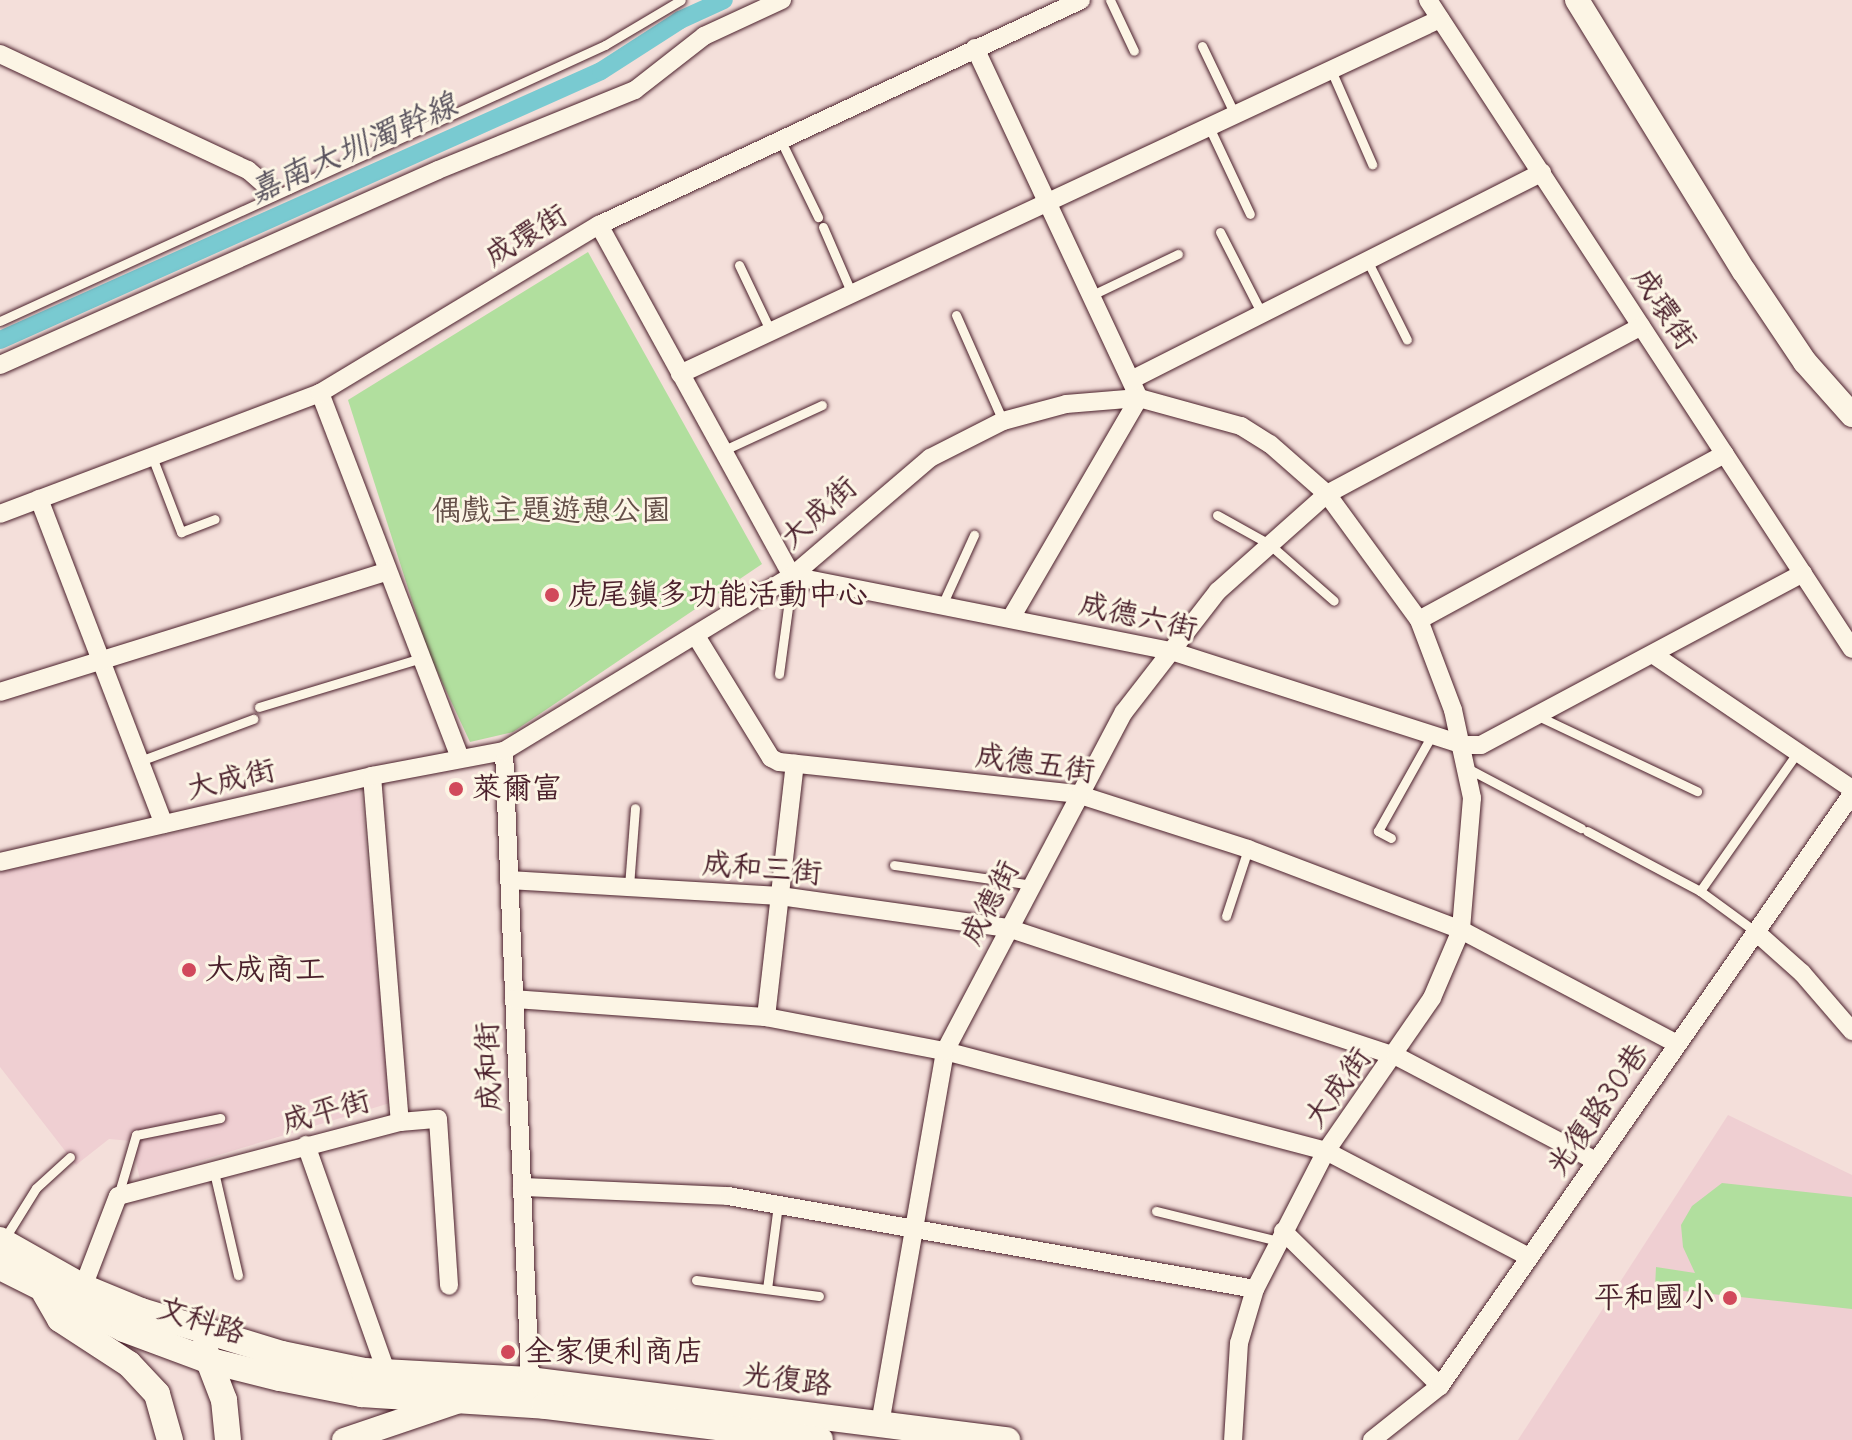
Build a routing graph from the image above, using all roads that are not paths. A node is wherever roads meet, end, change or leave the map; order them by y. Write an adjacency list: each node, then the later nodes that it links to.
1 (681, 0): 18 (lane)
2 (782, 0): 36 (street)
3 (1081, 0): 9 (street, 成環街)
4 (1110, 0): 10 (lane)
5 (1428, 0): 7 (street, 成環街)
6 (1577, 0): 42 (street)
7 (1440, 19): 12 (street); 17 (street, 成環街)
8 (1202, 46): 13 (lane)
9 (975, 48): 15 (street, 成環街); 19 (street)
10 (1134, 51)
11 (0, 54): 18 (street)
12 (1331, 70): 13 (street); 16 (lane)
13 (1235, 115): 14 (street)
14 (1209, 127): 19 (street); 20 (lane)
15 (780, 139): 21 (lane); 22 (street, 成環街)
16 (1372, 164)
17 (1542, 172): 26 (street); 33 (street, 成環街)
18 (273, 192): 32 (lane)
19 (1050, 201): 28 (street); 29 (street)
20 (1250, 214)
21 (818, 217)
22 (599, 225): 37 (street); 39 (street, 成環街)
23 (823, 227): 28 (lane)
24 (1220, 232): 30 (lane)
25 (1178, 254): 29 (lane)
26 (1367, 260): 30 (street); 35 (lane)
27 (739, 265): 34 (lane)
28 (852, 294): 34 (street)
29 (1094, 294): 38 (street)
30 (1262, 314): 38 (street)
31 (956, 315): 43 (lane)
32 (0, 321)
33 (1641, 326): 46 (street, 成環街); 47 (street, 成德街)
34 (771, 332): 37 (street)
35 (1407, 340)
36 (0, 365)
37 (680, 374): 44 (street)
38 (1135, 378): 40 (street)
39 (320, 393): 45 (street, 成環街); 54 (street)
40 (1139, 398): 43 (street, 大成街); 47 (street, 大成街); 59 (street)
41 (822, 405): 44 (lane)
42 (1852, 415)
43 (1003, 421): 56 (street, 大成街)
44 (722, 451): 56 (street)
45 (151, 454): 48 (street, 成環街); 51 (lane)
46 (1725, 454): 55 (street, 成環街); 60 (street)
47 (1327, 494): 53 (street, 成德街); 60 (street, 大成街)
48 (39, 499): 49 (street, 成環街); 66 (street)
49 (0, 514)
50 (1217, 515): 53 (lane)
51 (215, 519)
52 (974, 535): 58 (lane)
53 (1269, 544): 57 (lane); 63 (street, 成德街)
54 (388, 571): 65 (street); 66 (street)
55 (1803, 573): 62 (street, 成環街); 64 (street)
56 (792, 576): 58 (street, 成德六街); 61 (street, 大成街); 67 (lane)
57 (1334, 601)
58 (943, 603): 59 (street, 成德六街)
59 (1011, 618): 63 (street, 成德六街)
60 (1419, 620): 73 (street, 大成街)
61 (696, 636): 74 (street, 大成街); 78 (street, 成德五街)
62 (1852, 649)
63 (1171, 651): 72 (street, 成德六街); 83 (street, 成德街)
64 (1654, 655): 70 (street); 75 (street)
65 (421, 658): 69 (lane); 76 (street)
66 (101, 661): 68 (street); 77 (street)
67 (779, 674)
68 (0, 692)
69 (259, 707)
70 (1538, 716): 73 (street); 81 (lane)
71 (253, 719): 77 (lane)
72 (1433, 733): 73 (street, 成德六街); 86 (lane)
73 (1463, 745): 79 (street, 大成街)
74 (504, 751): 76 (street, 大成街); 90 (street, 成和街)
75 (1797, 753): 82 (street); 93 (lane)
76 (460, 758): 80 (street, 大成街)
77 (140, 761): 85 (street)
78 (795, 764): 83 (street, 成德五街); 94 (street)
79 (1467, 768): 93 (lane); 97 (street, 大成街)
80 (372, 776): 85 (street, 大成街); 106 (street, 成平街)
81 (1697, 791)
82 (1852, 792): 98 (street, 光復路30巷)
83 (1077, 794): 87 (street, 成德五街); 91 (street, 成德街)
84 (635, 808): 92 (lane)
85 (164, 824): 88 (street, 大成街)
86 (1391, 838)
87 (1248, 849): 95 (lane); 97 (street, 成德五街)
88 (0, 862)
89 (894, 865): 91 (lane)
90 (509, 880): 92 (street, 成和三街); 99 (street, 成和街)
91 (1032, 885): 96 (street, 成德街)
92 (629, 886): 94 (street, 成和三街)
93 (1700, 891): 98 (lane)
94 (780, 896): 96 (street, 成和三街); 100 (street)
95 (1226, 916)
96 (1008, 928): 103 (street, 成德街); 104 (street, 成和三街)
97 (1461, 930): 102 (street, 成德五街); 104 (street, 大成街)
98 (1756, 932): 101 (street); 102 (street, 光復路30巷)
99 (514, 999): 100 (street); 112 (street, 成和街)
100 (766, 1017): 103 (street)
101 (1852, 1031)
102 (1677, 1044): 110 (street, 光復路30巷)
103 (945, 1051): 108 (street); 116 (street, 成德街)
104 (1396, 1056): 108 (street, 大成街); 110 (street, 成和三街)
105 (220, 1118): 113 (lane)
106 (400, 1122): 107 (street, 成平街); 122 (street)
107 (306, 1145): 111 (street, 成平街); 132 (street)
108 (1326, 1151): 117 (street, 大成街); 119 (street)
109 (70, 1157): 118 (lane)
110 (1596, 1161): 119 (street, 光復路30巷)
111 (214, 1172): 113 (street, 成平街); 120 (lane)
112 (522, 1187): 114 (street); 130 (street, 成和街)
113 (118, 1196): 123 (street)
114 (778, 1204): 116 (street); 124 (lane)
115 (1156, 1211): 117 (lane)
116 (912, 1225): 125 (street); 134 (street, 成德街)
117 (1280, 1236): 125 (street, 大成街); 131 (street)
118 (1, 1249): 123 (main road, 文科路); 126 (main road, 文科路)
119 (1529, 1257): 131 (street, 光復路30巷)
120 (238, 1275)
121 (696, 1280): 124 (lane)
122 (449, 1286)
123 (83, 1287): 128 (main road, 文科路)
124 (767, 1289): 127 (lane)
125 (1255, 1289): 141 (street, 大成街)
126 (45, 1293): 129 (main road, 文科路); 136 (main road)
127 (819, 1296)
128 (199, 1332): 129 (main road); 132 (main road, 文科路)
129 (207, 1360): 132 (main road, 文科路); 137 (main road)
130 (530, 1380): 132 (main road, 文科路); 133 (street, 光復路); 134 (main road, 光復路)
131 (1440, 1386): 142 (street, 光復路30巷)
132 (395, 1396): 133 (main road, 文科路); 138 (street)
133 (466, 1399): 135 (main road, 光復路)
134 (880, 1424): 140 (main road, 光復路)
135 (704, 1432): 139 (main road, 光復路)
136 (170, 1440)
137 (228, 1440)
138 (344, 1440)
139 (820, 1440)
140 (1007, 1440)
141 (1233, 1440)
142 (1372, 1440)

